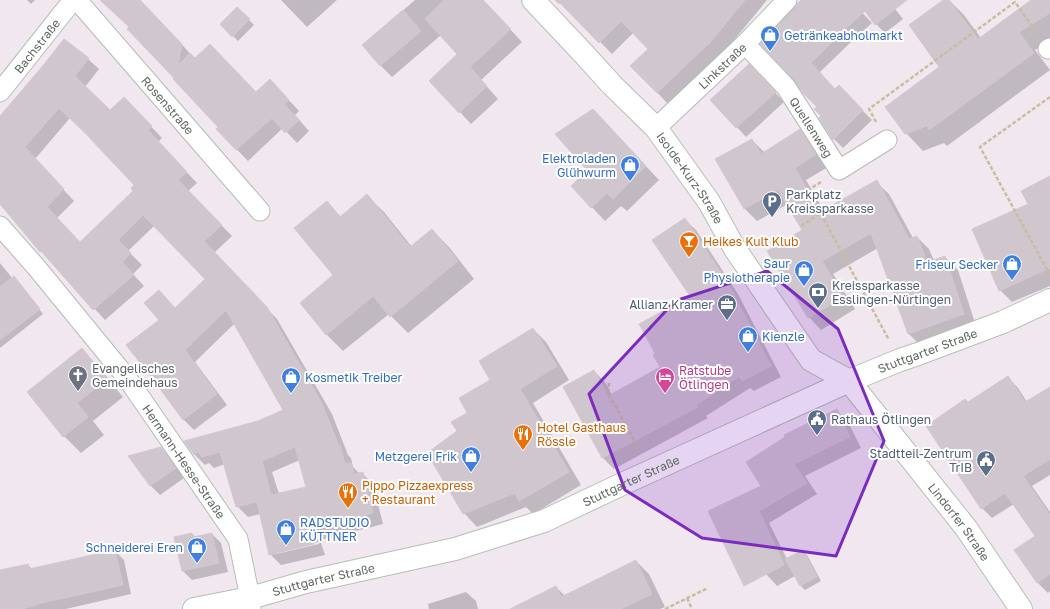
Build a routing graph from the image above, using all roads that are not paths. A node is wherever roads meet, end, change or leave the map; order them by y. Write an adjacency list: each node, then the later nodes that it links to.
1 (73, 0): 6 (street, Bachstraße)
2 (77, 0): 9 (street, Rosenstraße)
3 (533, 0): 7 (main road, Isolde-Kurz-Straße)
4 (787, 0): 5 (street, Linkstraße)
5 (744, 44): 7 (street, Linkstraße); 8 (street, Quellenweg)
6 (0, 92)
7 (656, 128): 12 (main road, Isolde-Kurz-Straße)
8 (886, 140)
9 (260, 211)
10 (0, 226): 13 (street, Hermann-Hesse-Straße)
11 (1050, 300): 12 (main road, Stuttgarter Straße)
12 (849, 381): 13 (main road, Stuttgarter Straße); 15 (main road, Lindorfer Straße)
13 (250, 604): 14 (main road, Stuttgarter Straße)
14 (194, 609)
15 (1021, 609)

